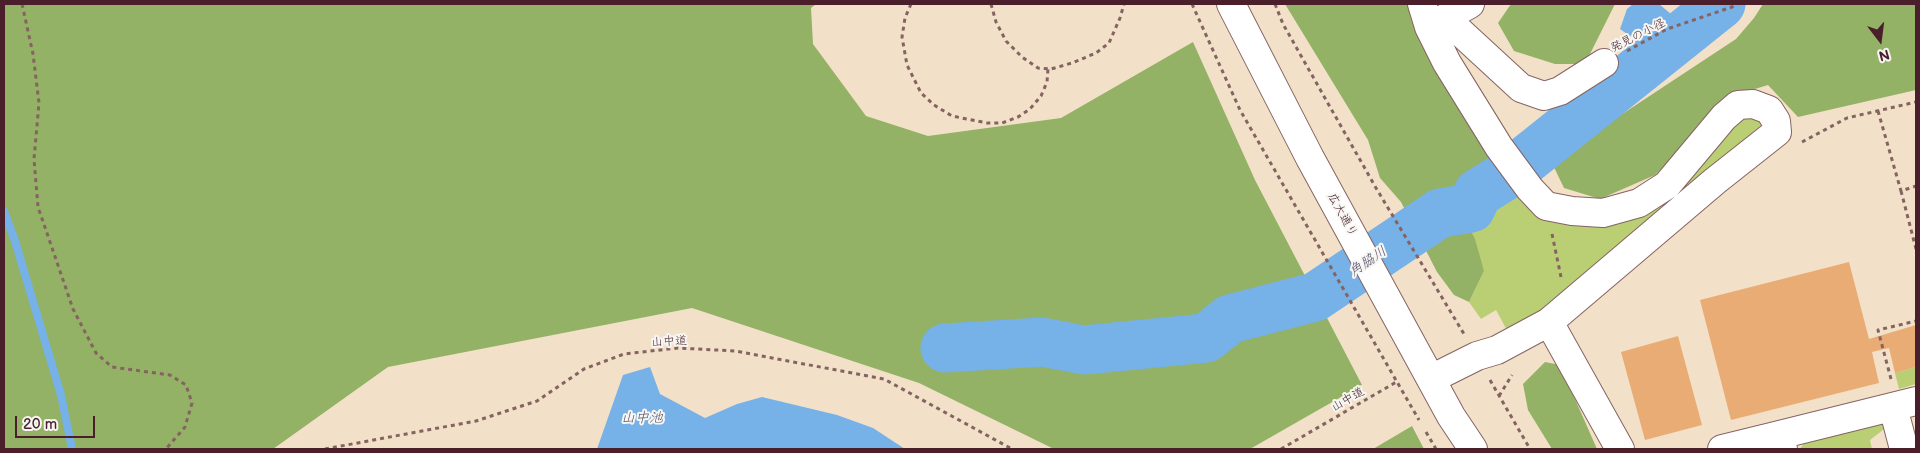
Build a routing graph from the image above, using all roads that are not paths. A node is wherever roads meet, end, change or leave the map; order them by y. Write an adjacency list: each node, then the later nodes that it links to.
1 (1231, 4): 6 (street, 広大通り)
2 (1470, 4): 3 (street)
3 (1426, 15): 4 (street); 5 (street)
4 (1604, 63)
5 (1559, 314): 6 (street); 10 (street)
6 (1428, 372): 9 (street, 広大通り)
7 (1902, 405): 8 (street); 12 (street)
8 (1777, 443): 11 (street)
9 (1473, 449)
10 (1620, 449)
11 (1722, 449)
12 (1904, 449)

